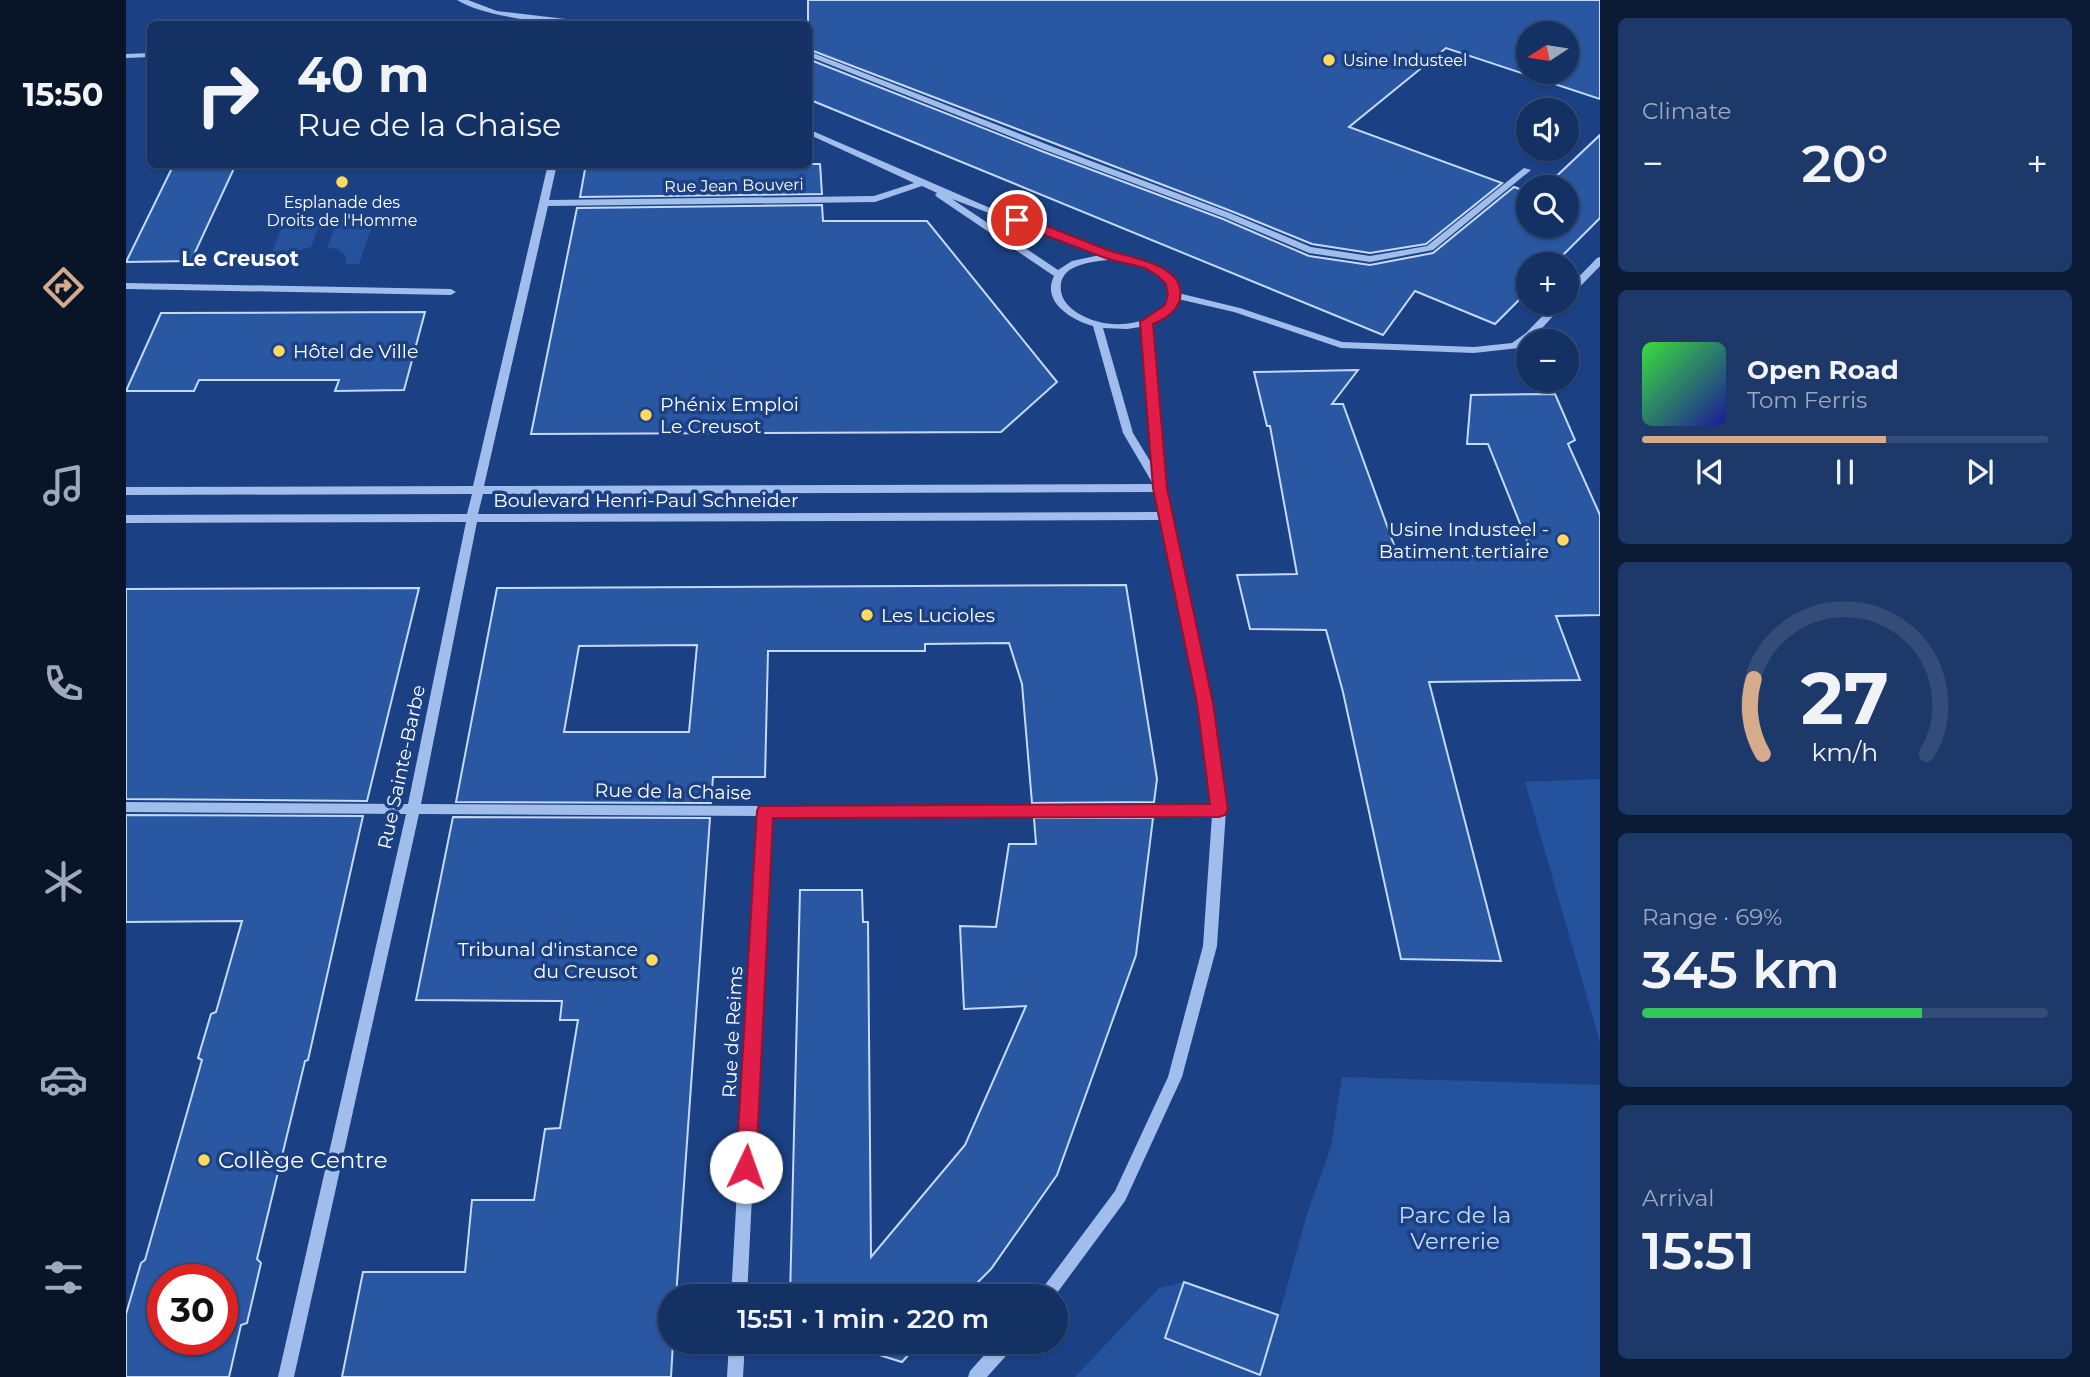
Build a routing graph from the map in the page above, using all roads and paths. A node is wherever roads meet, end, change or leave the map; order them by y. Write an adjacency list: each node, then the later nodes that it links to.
1 (461, 0): 2 (street)
2 (565, 21)
3 (812, 54): 6 (street)
4 (812, 132): 7 (street)
5 (551, 168): 8 (street, Rue Sainte-Barbe)
6 (1527, 170)
7 (922, 183): 8 (street, Rue Jean Bouveri); 9 (street); 11 (street)
8 (544, 203): 20 (street, Rue Sainte-Barbe)
9 (1112, 257): 11 (street); 15 (street)
10 (1600, 260): 12 (street)
11 (1059, 275): 18 (street)
12 (1579, 282)
13 (126, 286): 14 (street)
14 (451, 292)
15 (1174, 295): 16 (street); 17 (street)
16 (1549, 315)
17 (1147, 322): 18 (street); 19 (street)
18 (1097, 323): 19 (street)
19 (1160, 488): 20 (street, Boulevard Henri-Paul Schneider); 22 (street)
20 (478, 489): 21 (street, Boulevard Henri-Paul Schneider); 23 (street, Rue Sainte-Barbe)
21 (126, 491)
22 (1166, 516): 23 (street, Boulevard Henri-Paul Schneider); 27 (street)
23 (472, 518): 24 (street, Boulevard Henri-Paul Schneider); 26 (street, Rue Sainte-Barbe)
24 (126, 519)
25 (126, 807): 26 (street, Rue de la Chaise)
26 (414, 807): 28 (street, Rue de la Chaise); 33 (street, Rue Sainte-Barbe)
27 (1219, 810): 28 (street, Rue de la Chaise); 30 (street)
28 (765, 811): 29 (street, Rue de Reims)
29 (740, 1284)
30 (1054, 1284)
31 (736, 1354): 34 (street)
32 (996, 1354): 35 (street)
33 (286, 1377)
34 (735, 1377)
35 (976, 1377)

